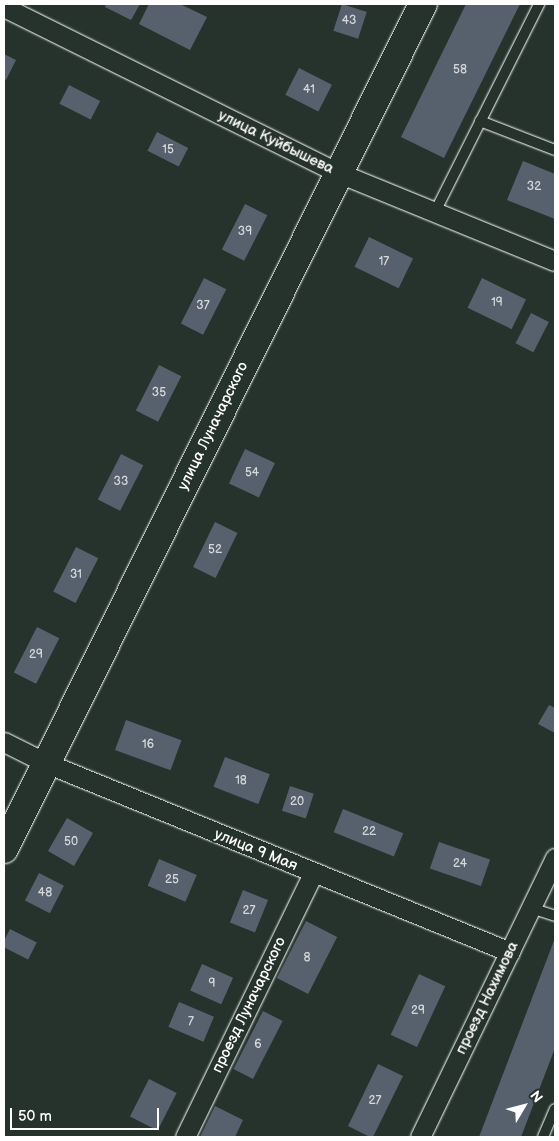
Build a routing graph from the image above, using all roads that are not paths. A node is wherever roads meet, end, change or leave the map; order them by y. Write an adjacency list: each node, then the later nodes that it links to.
1 (423, 4): 6 (street, улица Луначарского)
2 (539, 4): 4 (lane)
3 (4, 8): 6 (street, улица Куйбышева)
4 (480, 121): 5 (lane); 7 (lane)
5 (555, 150)
6 (340, 173): 7 (street, улица Куйбышева); 10 (street, улица Луначарского)
7 (434, 212): 8 (street, улица Куйбышева)
8 (555, 261)
9 (4, 742): 10 (street, улица 9 Мая)
10 (46, 763): 11 (street, улица Луначарского); 13 (street, улица 9 Мая)
11 (4, 849)
12 (555, 858): 14 (street, проезд Нахимова)
13 (313, 873): 16 (street, улица 9 Мая); 18 (street, проезд Луначарского)
14 (531, 908): 15 (lane); 16 (street, проезд Нахимова)
15 (555, 916)
16 (510, 952): 19 (street, проезд Нахимова)
17 (555, 1109): 20 (lane)
18 (185, 1137)
19 (420, 1137)
20 (543, 1137)

